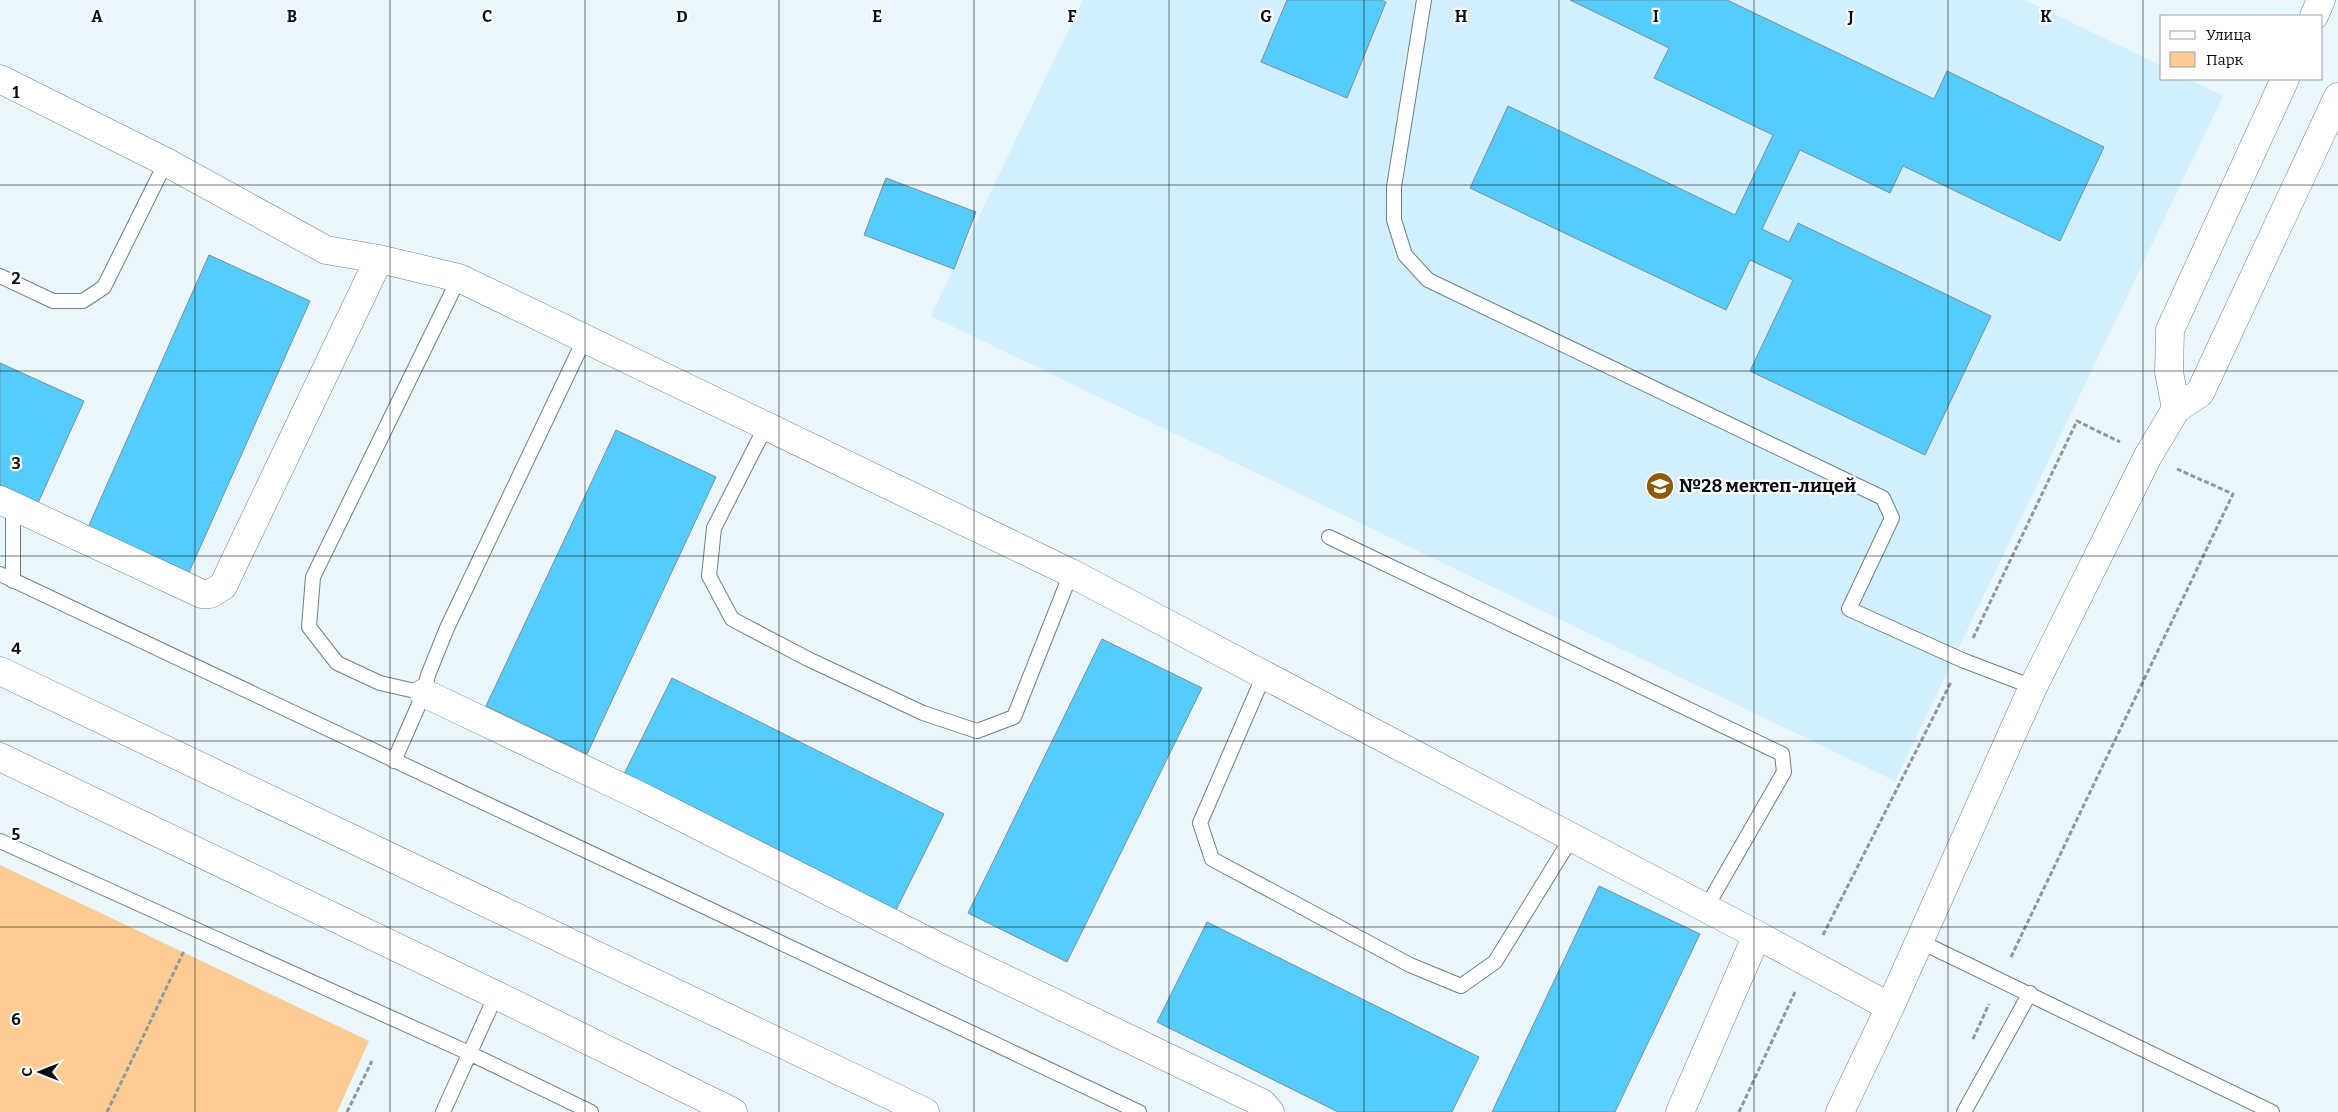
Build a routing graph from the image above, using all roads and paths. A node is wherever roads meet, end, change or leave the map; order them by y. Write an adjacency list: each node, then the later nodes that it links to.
1 (1424, 0): 21 (lane)
2 (2321, 0): 3 (street)
3 (2314, 15)
4 (0, 79): 7 (street)
5 (2285, 80): 12 (street)
6 (2338, 97): 12 (street)
7 (166, 162): 8 (street); 9 (lane)
8 (379, 259): 10 (street); 14 (street)
9 (0, 276)
10 (459, 278): 11 (street); 22 (lane)
11 (585, 338): 13 (street); 22 (lane)
12 (2176, 409): 21 (street)
13 (766, 426): 16 (street); 16 (lane)
14 (7, 503): 18 (lane)
15 (1329, 537): 27 (lane)
16 (1071, 573): 20 (street)
17 (0, 574): 18 (lane)
18 (13, 581): 24 (lane)
19 (0, 671): 41 (street)
20 (1264, 675): 25 (street); 25 (lane)
21 (2032, 688): 30 (street)
22 (424, 694): 24 (lane); 43 (street)
23 (0, 758): 32 (street)
24 (394, 761): 42 (lane)
25 (1572, 837): 27 (street)
26 (0, 841): 28 (lane)
27 (1706, 908): 29 (street)
28 (195, 931): 34 (lane); 36 (path)
29 (1757, 935): 33 (street); 44 (street)
30 (1919, 941): 31 (lane); 33 (street)
31 (2030, 993): 46 (lane); 47 (lane)
32 (496, 995): 34 (lane); 40 (street)
33 (1890, 1008): 45 (street)
34 (469, 1053): 38 (lane); 39 (lane)
35 (372, 1061): 37 (path)
36 (107, 1112)
37 (347, 1112)
38 (443, 1112)
39 (591, 1112)
40 (733, 1112)
41 (925, 1112)
42 (1139, 1112)
43 (1270, 1112)
44 (1680, 1112)
45 (1840, 1112)
46 (1964, 1112)
47 (2272, 1112)

